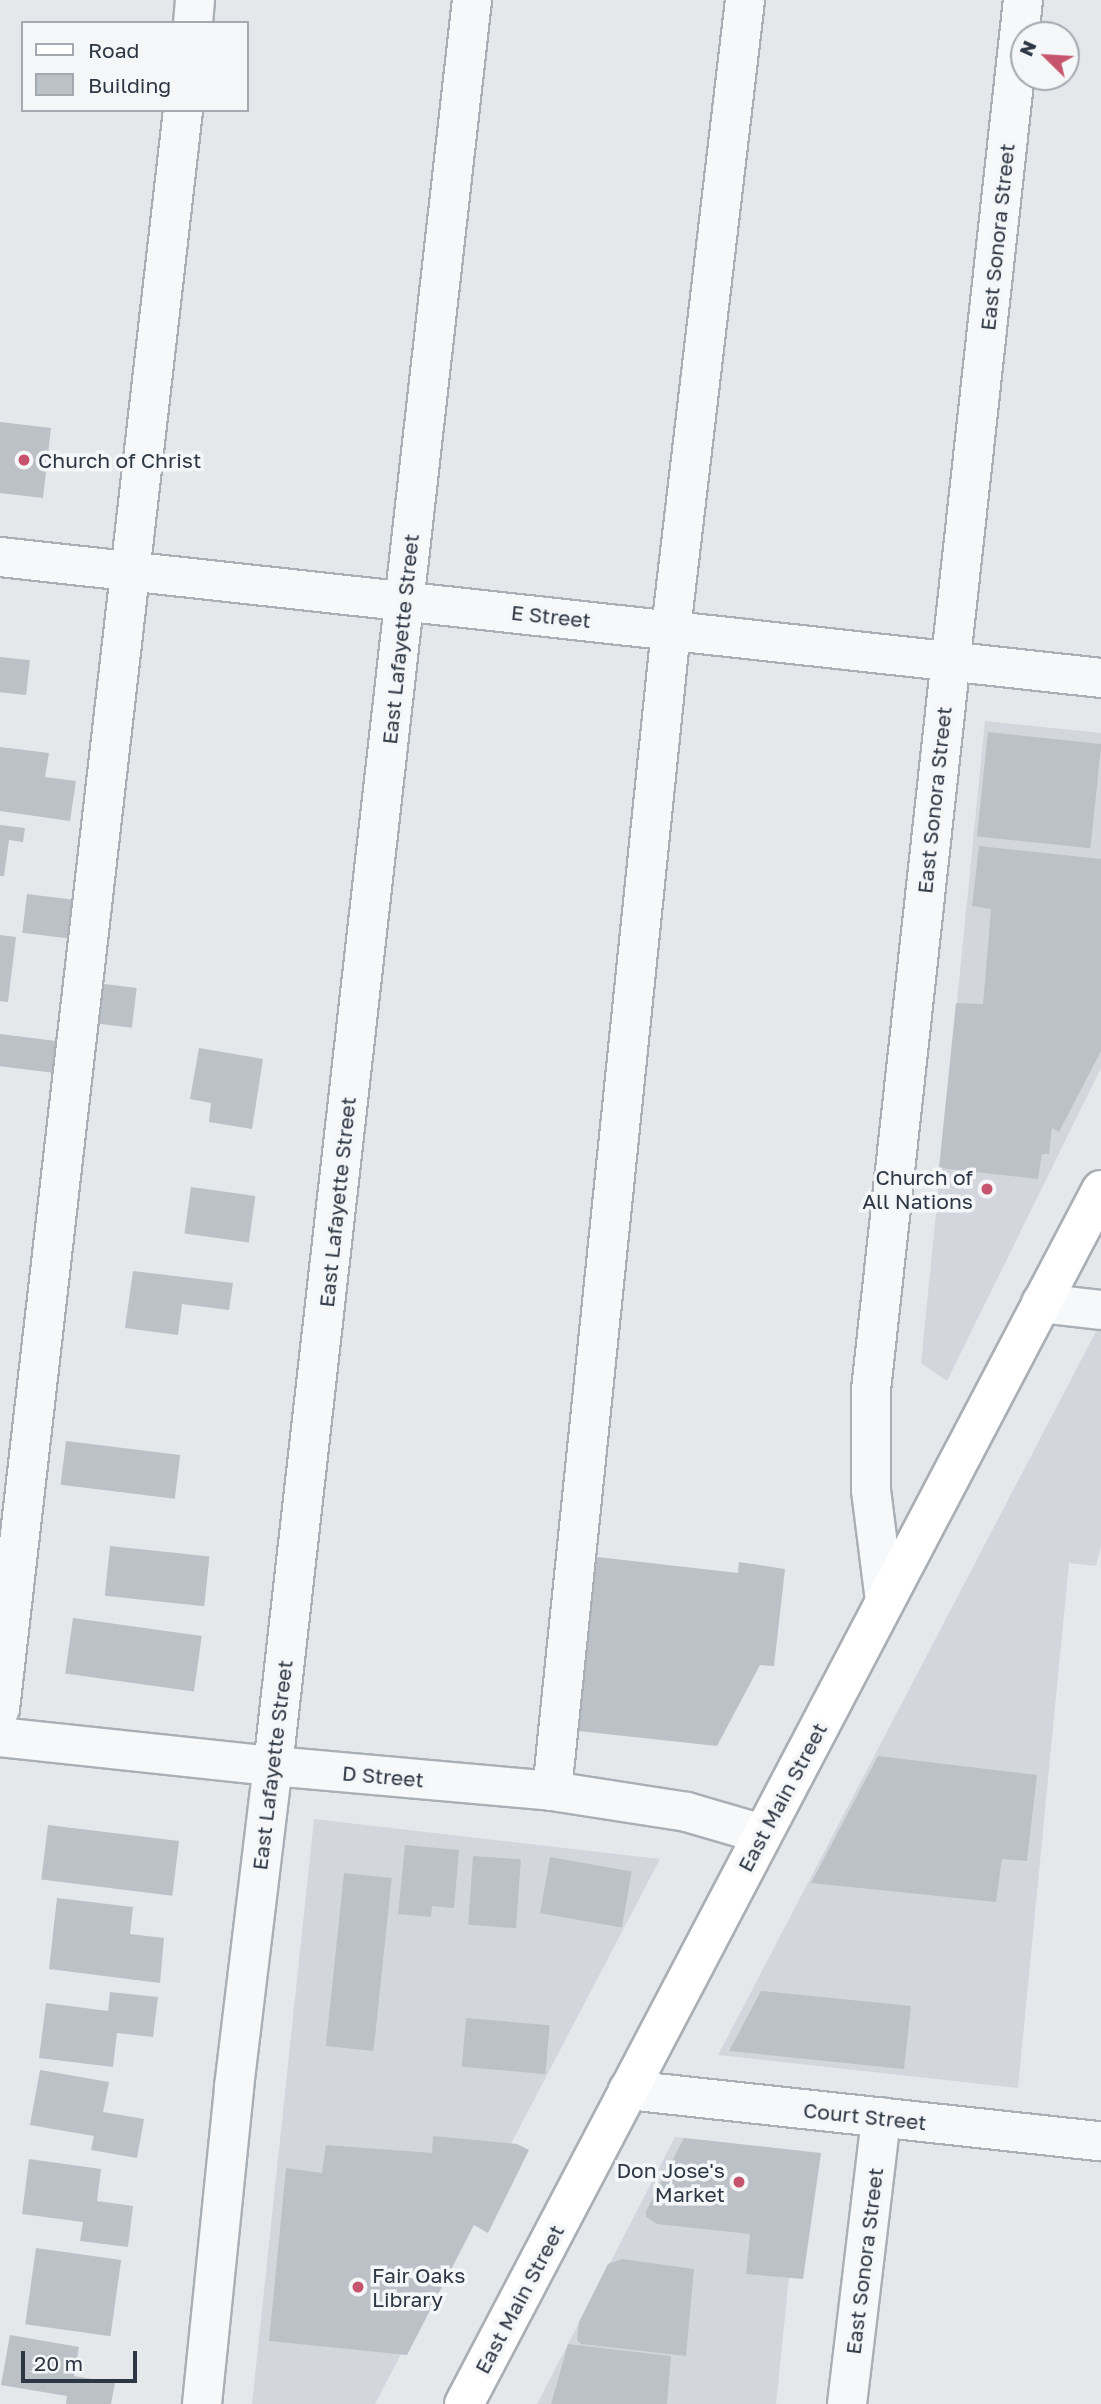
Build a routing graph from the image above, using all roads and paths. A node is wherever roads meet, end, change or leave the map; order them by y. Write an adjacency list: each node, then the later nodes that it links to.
1 (195, 0): 5 (street)
2 (472, 0): 9 (street, East Lafayette Street)
3 (746, 0): 10 (street)
4 (1023, 0): 11 (street, East Sonora Street)
5 (193, 21)
6 (183, 112): 8 (street)
7 (0, 556): 8 (street, E Street)
8 (133, 571): 9 (street, E Street); 17 (street)
9 (405, 600): 10 (street, E Street); 19 (street, East Lafayette Street)
10 (671, 629): 11 (street, E Street); 20 (street)
11 (949, 661): 12 (street, E Street); 16 (street, East Sonora Street)
12 (1101, 677)
13 (1101, 1190): 14 (main road, East Main Street)
14 (1041, 1303): 15 (street); 16 (main road, East Main Street)
15 (1101, 1310)
16 (885, 1601): 21 (main road, East Main Street)
17 (0, 1709)
18 (0, 1737): 19 (street, D Street)
19 (273, 1766): 20 (street, D Street); 25 (street, East Lafayette Street)
20 (552, 1791): 21 (street, D Street)
21 (762, 1834): 22 (main road, East Main Street)
22 (628, 2090): 23 (street, Court Street); 26 (main road, East Main Street)
23 (881, 2118): 24 (street, Court Street); 27 (street, East Sonora Street)
24 (1101, 2141)
25 (202, 2404)
26 (464, 2404)
27 (847, 2404)

